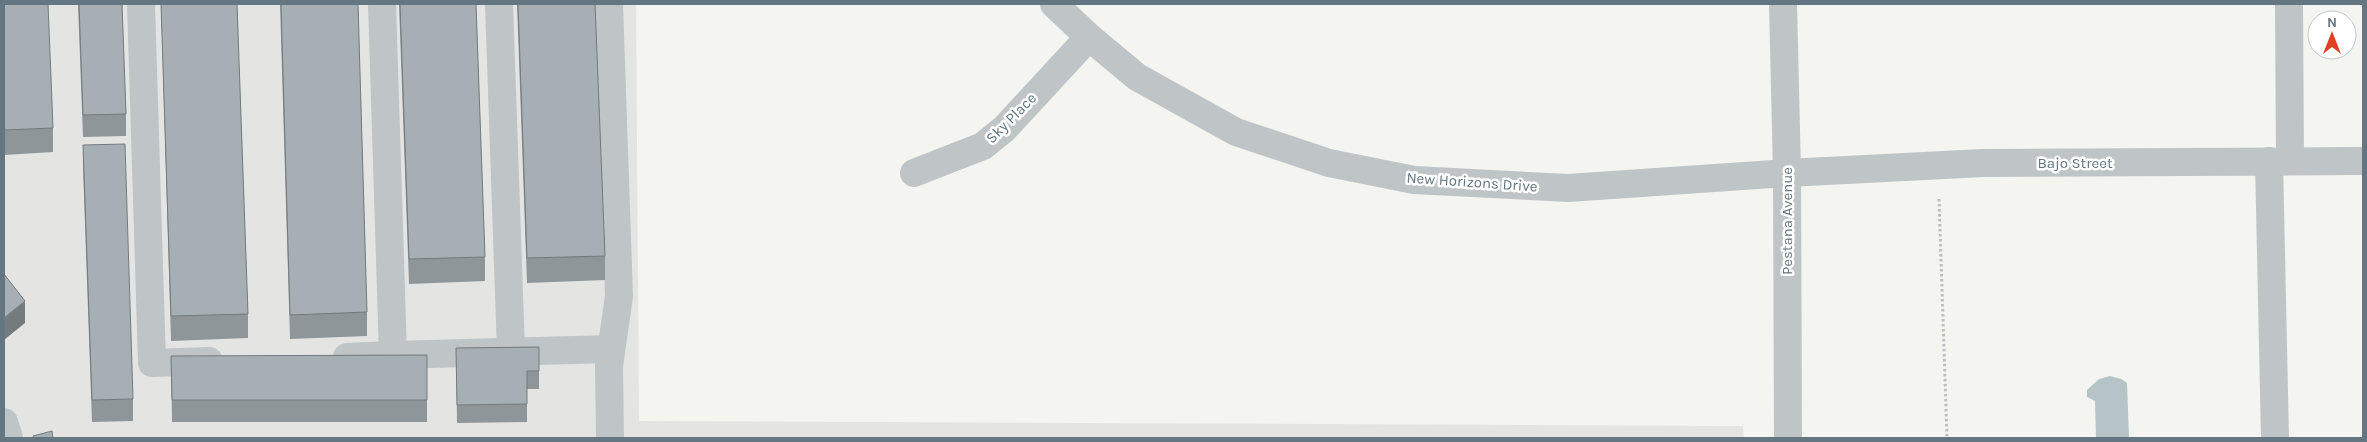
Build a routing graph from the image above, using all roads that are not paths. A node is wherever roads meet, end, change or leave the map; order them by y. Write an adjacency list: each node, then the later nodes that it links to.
1 (141, 4): 17 (street)
2 (382, 4): 15 (street)
3 (500, 4): 14 (street)
4 (609, 4): 13 (street)
5 (1054, 4): 8 (street, New Horizons Drive)
6 (1783, 4): 12 (street, Pestana Avenue)
7 (2289, 4): 9 (street)
8 (1088, 37): 11 (street, Sky Place); 12 (street, New Horizons Drive)
9 (2280, 161): 10 (street, Bajo Street); 12 (street, Bajo Street); 22 (street)
10 (2363, 161)
11 (914, 173)
12 (1787, 173): 21 (street, Pestana Avenue)
13 (612, 349): 14 (street); 20 (street)
14 (511, 352): 15 (street)
15 (393, 355): 16 (street)
16 (325, 357)
17 (238, 360)
18 (4, 422): 19 (street)
19 (9, 438)
20 (610, 438)
21 (1788, 438)
22 (2275, 438)

